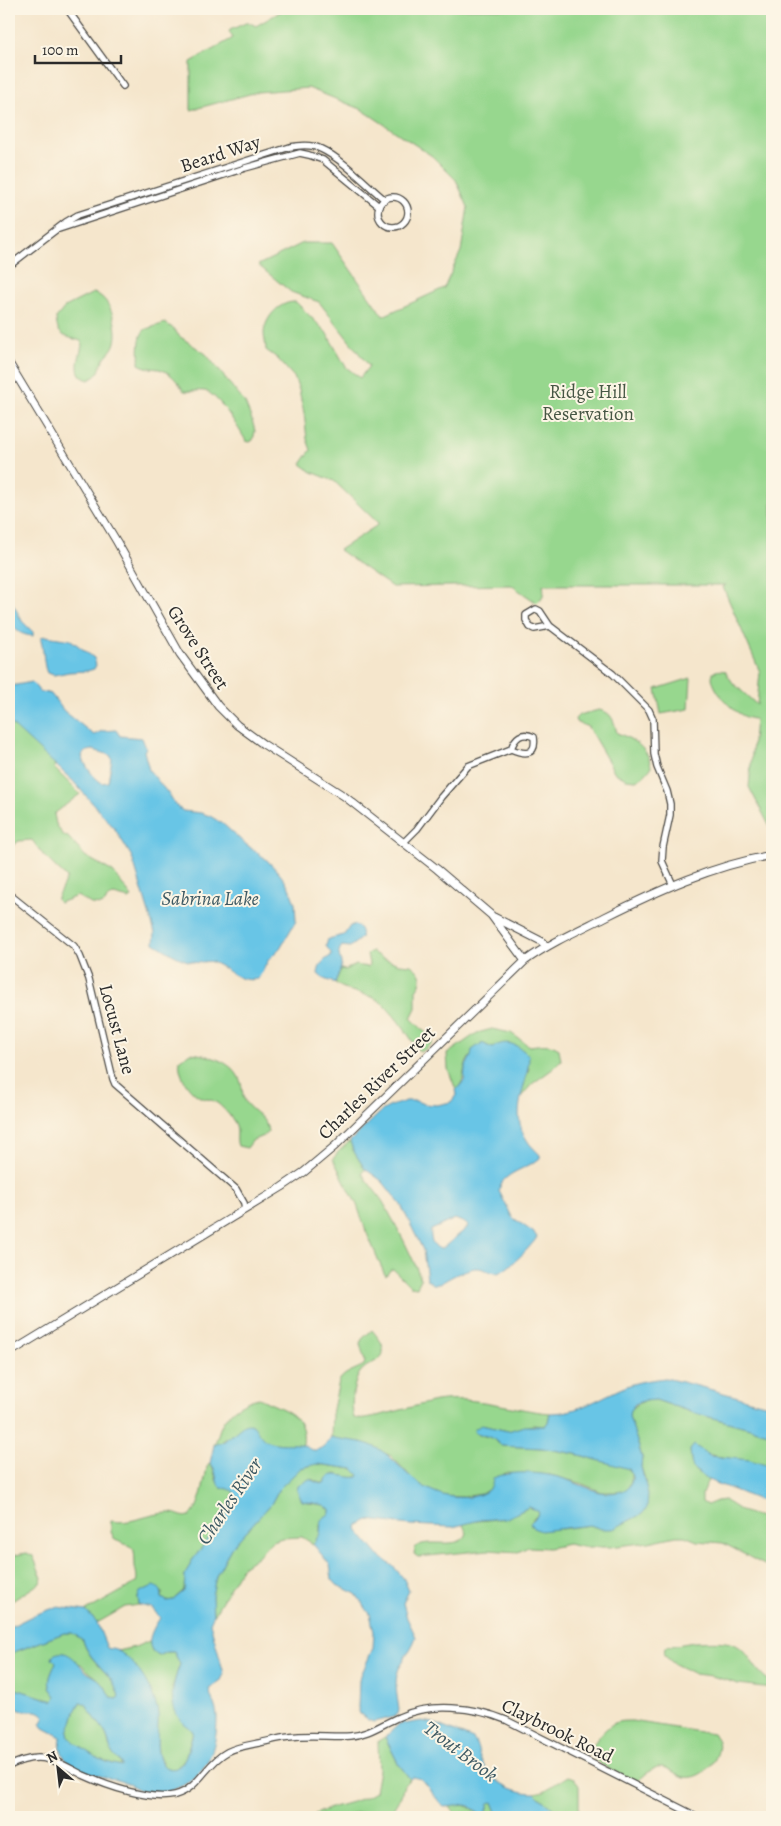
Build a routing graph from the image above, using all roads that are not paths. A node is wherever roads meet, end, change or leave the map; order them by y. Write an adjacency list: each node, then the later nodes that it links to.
1 (66, 9): 2 (street)
2 (123, 86)
3 (385, 200): 4 (street); 4 (street, Beard Way); 5 (street, Beard Way)
4 (380, 206): 5 (street, Beard Way)
5 (55, 230): 6 (street, Beard Way)
6 (9, 266)
7 (9, 363): 10 (street, Grove Street)
8 (550, 626): 12 (street)
9 (510, 749): 10 (street)
10 (403, 843): 14 (street, Grove Street)
11 (772, 855): 12 (street, Charles River Street)
12 (673, 885): 15 (street, Charles River Street)
13 (9, 894): 17 (street, Locust Lane)
14 (491, 915): 15 (street); 16 (street, Grove Street)
15 (546, 946): 16 (street, Charles River Street)
16 (525, 961): 17 (street, Charles River Street)
17 (245, 1209): 18 (street, Charles River Street)
18 (9, 1353)
19 (9, 1766): 20 (street, Claybrook Road)
20 (698, 1817)

